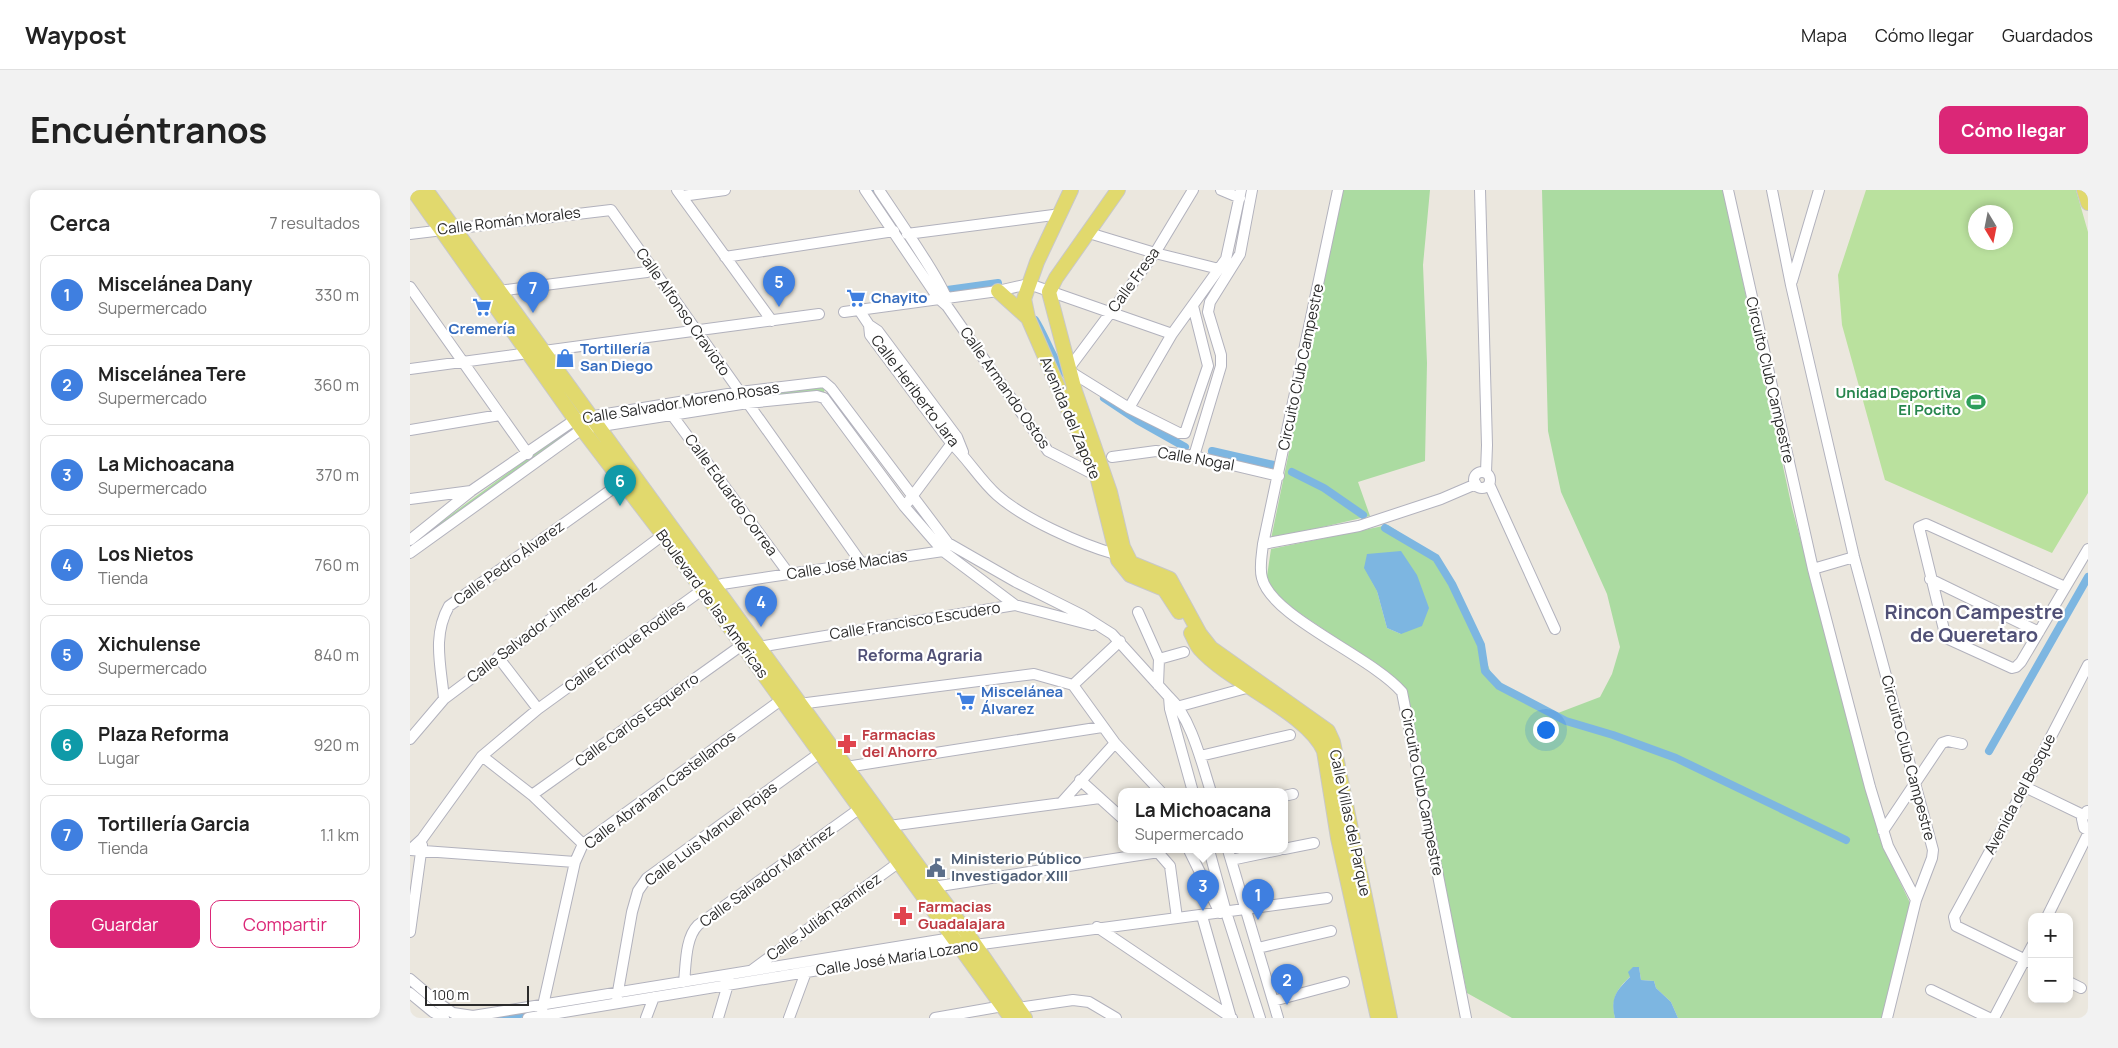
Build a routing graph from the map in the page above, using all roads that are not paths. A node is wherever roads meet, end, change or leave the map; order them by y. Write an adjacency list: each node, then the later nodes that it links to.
1 (413, 190): 22 (main road, Boulevard de las Américas)
2 (426, 190): 22 (main road, Boulevard de las Américas)
3 (725, 190): 17 (street)
4 (865, 190): 23 (street, Calle Armando Ostos)
5 (879, 190): 26 (street, Calle Armando Ostos)
6 (1071, 190): 21 (main road, Avenida del Zapote)
7 (1118, 190): 24 (main road)
8 (1193, 190): 27 (street, Calle Fresa)
9 (1221, 190): 18 (street)
10 (1252, 190): 63 (street)
11 (1338, 190): 67 (street, Circuito Club Campestre)
12 (1480, 190): 65 (street)
13 (1728, 190): 84 (street, Circuito Club Campestre)
14 (1772, 190): 32 (street, Circuito Club Campestre)
15 (1819, 190): 32 (street)
16 (2084, 190): 19 (main road)
17 (679, 193): 28 (street)
18 (1241, 194): 29 (street)
19 (2088, 203)
20 (608, 209): 22 (street, Calle Román Morales); 30 (street, Calle Alfonso Cravioto)
21 (1061, 214): 26 (street); 31 (main road, Avenida del Zapote)
22 (448, 229): 25 (street, Calle Román Morales); 34 (main road, Boulevard de las Américas); 48 (main road, Boulevard de las Américas)
23 (894, 231): 28 (street); 38 (street, Calle Armando Ostos)
24 (1089, 233): 27 (street); 36 (main road)
25 (410, 234)
26 (907, 234): 38 (street, Calle Armando Ostos)
27 (1155, 253): 29 (street); 42 (street, Calle Fresa)
28 (725, 257): 45 (street)
29 (1219, 269): 39 (street)
30 (653, 270): 34 (street); 46 (street, Calle Alfonso Cravioto)
31 (1029, 284): 35 (street); 36 (street); 44 (main road, Avenida del Zapote)
32 (1791, 285): 82 (street, Circuito Club Campestre)
33 (410, 287): 37 (street)
34 (498, 291): 48 (main road, Boulevard de las Américas)
35 (998, 291): 38 (street); 44 (main road)
36 (1049, 292): 42 (street); 51 (main road, Avenida del Zapote)
37 (414, 298): 49 (street)
38 (944, 300): 40 (street); 66 (street, Calle Armando Ostos)
39 (1193, 306): 47 (street); 56 (street, Calle Nogal)
40 (859, 310): 41 (street); 61 (street, Calle Heriberto Jara)
41 (844, 312)
42 (1110, 313): 47 (street); 51 (street, Calle Fresa)
43 (819, 314): 45 (street)
44 (1028, 318): 66 (main road, Avenida del Zapote)
45 (772, 321): 46 (street)
46 (697, 331): 48 (street); 52 (street, Calle Alfonso Cravioto)
47 (1172, 334): 56 (street)
48 (536, 351): 49 (street); 59 (main road, Boulevard de las Américas)
49 (462, 363): 50 (street); 57 (street)
50 (410, 369)
51 (1071, 369): 56 (street, Calle Nogal); 80 (main road, Avenida del Zapote)
52 (740, 392): 53 (street, Calle Salvador Moreno Rosas); 54 (street, Calle Alfonso Cravioto); 59 (street, Calle Salvador Moreno Rosas)
53 (836, 395): 55 (street); 72 (street, Calle Salvador Moreno Rosas)
54 (748, 403): 55 (street, Calle Salvador Moreno Rosas); 58 (street, Calle Salvador Moreno Rosas); 83 (street, Calle Alfonso Cravioto)
55 (827, 403): 74 (street, Calle Salvador Moreno Rosas)
56 (1129, 408)
57 (500, 415): 60 (street); 62 (street)
58 (672, 415): 59 (street, Calle Salvador Moreno Rosas); 85 (street, Calle Eduardo Correa)
59 (586, 423): 62 (street, Calle Salvador Moreno Rosas); 68 (main road, Boulevard de las Américas); 81 (street, Calle Salvador Moreno Rosas); 87 (main road, Boulevard de las Américas)
60 (410, 430)
61 (954, 440): 72 (street); 80 (street, Calle Heriberto Jara)
62 (528, 454): 71 (street, Calle Salvador Moreno Rosas)
63 (1194, 456): 64 (street, Calle Nogal); 67 (street, Calle Nogal)
64 (1112, 457)
65 (1486, 472): 69 (street); 70 (street)
66 (1097, 476): 80 (main road, Avenida del Zapote)
67 (1279, 476): 77 (street, Circuito Club Campestre)
68 (622, 482): 75 (main road, Boulevard de las Américas); 104 (street, Calle Pedro Álvarez)
69 (1476, 484): 70 (street); 77 (street)
70 (1489, 484): 92 (street)
71 (472, 491): 73 (street); 76 (street, Calle Salvador Moreno Rosas)
72 (912, 497): 74 (street); 78 (street, Calle Salvador Moreno Rosas)
73 (410, 499)
74 (904, 506): 78 (street, Calle Salvador Moreno Rosas)
75 (663, 535): 87 (main road, Boulevard de las Américas); 98 (street, Calle Salvador Jiménez)
76 (410, 540)
77 (1262, 544): 192 (street, Circuito Club Campestre)
78 (945, 547): 83 (street, Calle José Macías); 89 (street, Calle Salvador Moreno Rosas); 91 (street, Calle Salvador Moreno Rosas)
79 (2088, 549): 88 (street)
80 (1119, 550): 103 (main road, Calle Villas del Parque); 191 (main road, Calle Villas del Parque)
81 (410, 553)
82 (1854, 556): 84 (street); 119 (street, Circuito Club Campestre)
83 (862, 564): 85 (street, Calle José Macías)
84 (1813, 569): 132 (street, Circuito Club Campestre)
85 (789, 574): 87 (street, Calle José Macías)
86 (1930, 579): 88 (street); 93 (street); 93 (street)
87 (708, 588): 95 (main road, Boulevard de las Américas); 96 (main road, Boulevard de las Américas); 108 (street, Calle Enrique Rodiles)
88 (2065, 588): 93 (street)
89 (1015, 605): 91 (street, Calle Francisco Escudero); 96 (street, Calle Francisco Escudero)
90 (1138, 612): 99 (street)
91 (1101, 627): 94 (street, Calle Salvador Moreno Rosas)
92 (1554, 629)
93 (2039, 632)
94 (1120, 641): 101 (street); 102 (street, Calle Salvador Moreno Rosas)
95 (742, 645): 105 (main road, Boulevard de las Américas); 124 (street, Calle Carlos Esquerro)
96 (758, 647): 106 (main road, Boulevard de las Américas)
97 (1184, 652): 99 (street)
98 (498, 657): 104 (street, Calle Salvador Jiménez); 108 (street)
99 (1159, 659): 102 (street)
100 (2088, 665): 120 (street, Avenida del Bosque)
101 (1073, 685): 106 (street); 109 (street)
102 (1158, 685): 107 (street, Calle Salvador Moreno Rosas)
103 (1250, 688): 107 (street); 190 (main road, Calle Villas del Parque)
104 (444, 699): 111 (street, Calle Salvador Jiménez)
105 (781, 700): 114 (main road, Boulevard de las Américas); 136 (street, Calle Abraham Castellanos)
106 (800, 704): 114 (main road, Boulevard de las Américas)
107 (1175, 708): 116 (street); 122 (street)
108 (538, 709): 115 (street, Calle Enrique Rodiles)
109 (1102, 727): 112 (street); 117 (street)
110 (1290, 735): 116 (street)
111 (410, 739)
112 (1115, 743): 118 (street); 121 (street)
113 (1962, 744): 119 (street)
114 (824, 750): 117 (main road, Boulevard de las Américas); 127 (main road, Boulevard de las Américas); 173 (street, Calle Luis Manuel Rojas)
115 (482, 756): 124 (street); 135 (street, Calle Enrique Rodiles)
116 (1200, 756): 123 (street)
117 (846, 767): 130 (main road, Boulevard de las Américas)
118 (1080, 780): 125 (street); 126 (street)
119 (1914, 782): 132 (street); 149 (street, Circuito Club Campestre)
120 (2025, 787): 128 (street); 161 (street, Avenida del Bosque)
121 (1157, 788)
122 (1192, 788)
123 (1210, 788)
124 (532, 795): 136 (street)
125 (1100, 798): 126 (street); 129 (street)
126 (1062, 802): 130 (street)
127 (859, 809): 146 (main road, Boulevard de las Américas); 166 (street, Calle Salvador Martínez)
128 (2086, 813): 131 (street)
129 (1118, 814)
130 (889, 826): 147 (main road, Boulevard de las Américas)
131 (2088, 830)
132 (1883, 831): 149 (street, Circuito Club Campestre)
133 (2088, 834): 152 (street)
134 (1314, 843): 137 (street)
135 (422, 844): 138 (street); 145 (street); 157 (street)
136 (583, 844): 145 (street, Calle Abraham Castellanos)
137 (1288, 848)
138 (410, 850)
139 (1145, 853): 147 (street)
140 (1159, 853): 154 (street)
141 (1191, 853): 151 (street)
142 (1210, 853): 151 (street)
143 (1249, 853): 144 (street)
144 (1229, 855): 150 (street)
145 (575, 862): 176 (street, Calle Abraham Castellanos)
146 (898, 863): 159 (main road, Boulevard de las Américas); 162 (street, Calle Julián Ramírez)
147 (933, 887): 158 (main road, Boulevard de las Américas)
148 (1327, 898): 150 (street, Calle José María Lozano)
149 (1916, 900): 193 (street, Circuito Club Campestre)
150 (1246, 909): 151 (street, Calle José María Lozano); 160 (street)
151 (1223, 912): 153 (street, Calle José María Lozano); 188 (street)
152 (2048, 913)
153 (1202, 916): 154 (street, Calle José María Lozano); 187 (street)
154 (1177, 918): 155 (street, Calle José María Lozano)
155 (1097, 927): 158 (street, Calle José María Lozano); 187 (street)
156 (1331, 931): 160 (street)
157 (410, 932)
158 (972, 941): 159 (street, Calle José María Lozano); 177 (main road, Boulevard de las Américas)
159 (957, 943): 162 (street, Calle José María Lozano); 163 (street, Calle José María Lozano); 177 (main road, Boulevard de las Américas)
160 (1258, 948): 174 (street)
161 (2028, 961): 195 (street)
162 (751, 971): 165 (street, Calle José María Lozano)
163 (806, 972): 165 (street, Calle José María Lozano); 184 (street)
164 (410, 978): 175 (street, Calle José María Lozano)
165 (729, 980): 166 (street, Calle José María Lozano); 172 (street, Calle José María Lozano); 183 (street)
166 (684, 982): 173 (street, Calle José María Lozano)
167 (1344, 982): 174 (street)
168 (2073, 984): 169 (street)
169 (2081, 988)
170 (1932, 990): 194 (street)
171 (410, 993): 179 (street)
172 (654, 997): 173 (street, Calle José María Lozano); 182 (street)
173 (617, 998): 176 (street, Calle José María Lozano); 178 (street, Calle José María Lozano)
174 (1273, 1001): 189 (street)
175 (436, 1002): 176 (street, Calle José María Lozano); 179 (street)
176 (542, 1010): 178 (street, Calle José María Lozano); 181 (street, Calle José María Lozano)
177 (1014, 1013): 185 (street); 186 (street)
178 (578, 1014)
179 (431, 1015): 180 (street)
180 (444, 1018)
181 (528, 1018)
182 (646, 1018)
183 (718, 1018)
184 (789, 1018)
185 (935, 1018)
186 (1116, 1018)
187 (1232, 1018)
188 (1260, 1018)
189 (1278, 1018)
190 (1378, 1018)
191 (1390, 1018)
192 (1466, 1018)
193 (1887, 1018)
194 (1989, 1018)
195 (1994, 1018)

